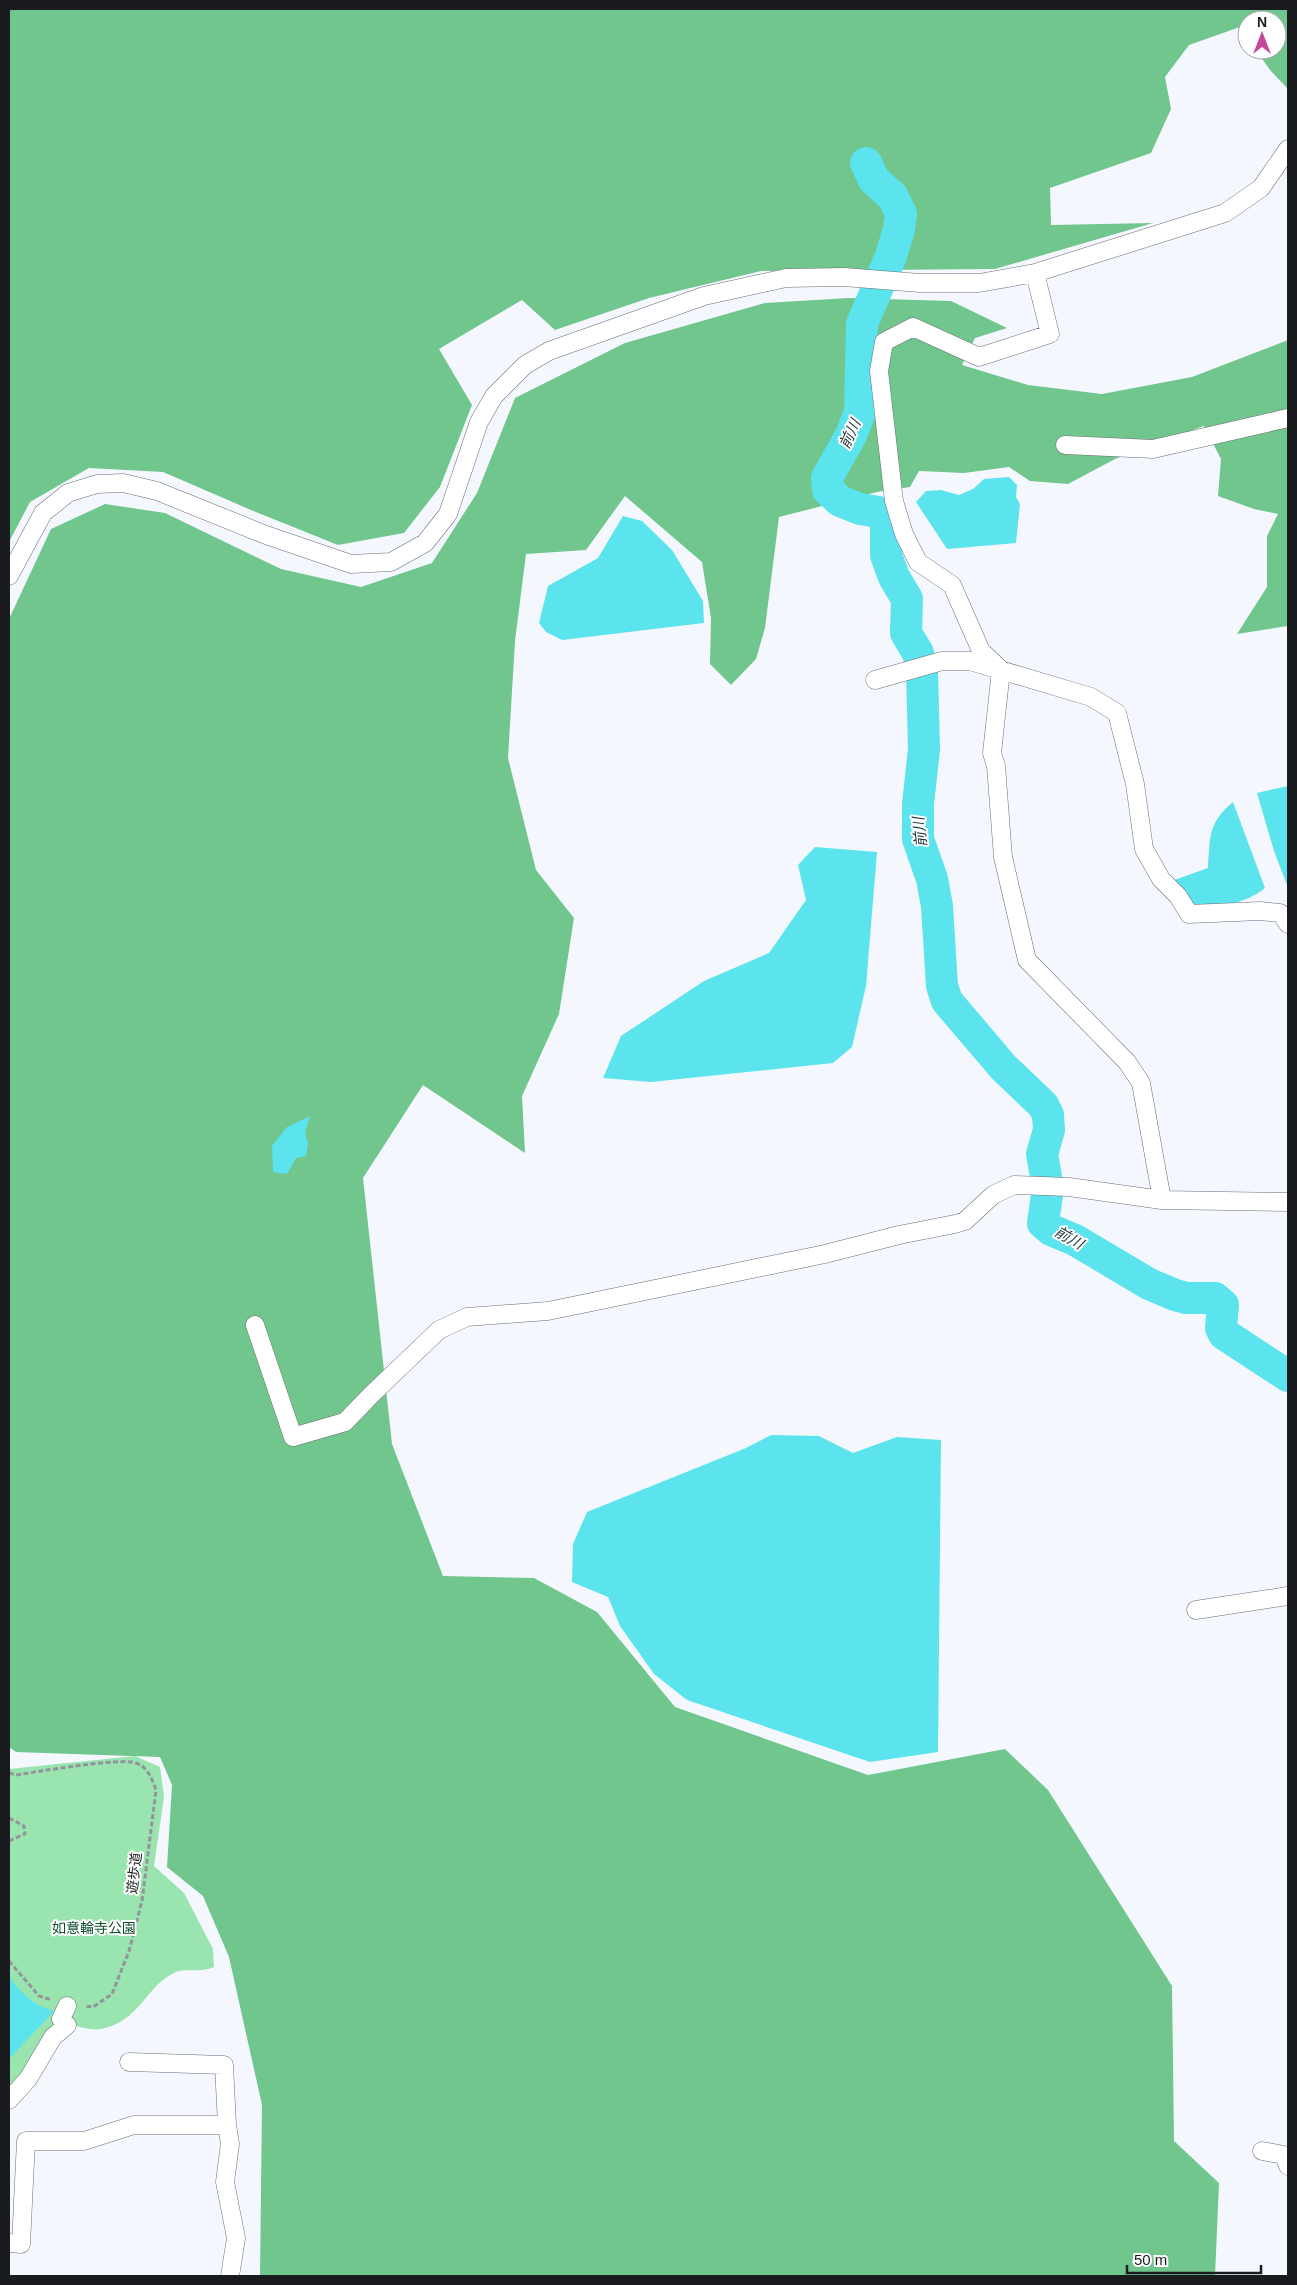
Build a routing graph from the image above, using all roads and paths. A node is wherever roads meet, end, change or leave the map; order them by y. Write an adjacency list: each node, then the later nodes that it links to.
1 (1288, 149): 2 (street)
2 (1035, 273): 5 (street); 6 (street)
3 (1288, 418): 4 (street)
4 (1065, 445)
5 (9, 576)
6 (1001, 670): 7 (street); 8 (street); 9 (street)
7 (875, 680)
8 (1288, 924)
9 (1162, 1200): 10 (street); 11 (street)
10 (1288, 1202)
11 (255, 1325)
12 (1288, 1596): 13 (street)
13 (1196, 1610)
14 (9, 1773): 18 (path, 遊歩道)
15 (9, 1818): 16 (path)
16 (9, 1841)
17 (9, 1961): 18 (path, 遊歩道)
18 (67, 2006): 20 (street)
19 (129, 2062): 21 (street)
20 (9, 2100)
21 (226, 2125): 24 (street); 25 (street)
22 (1262, 2150): 23 (street)
23 (1288, 2166)
24 (9, 2243)
25 (230, 2276)

